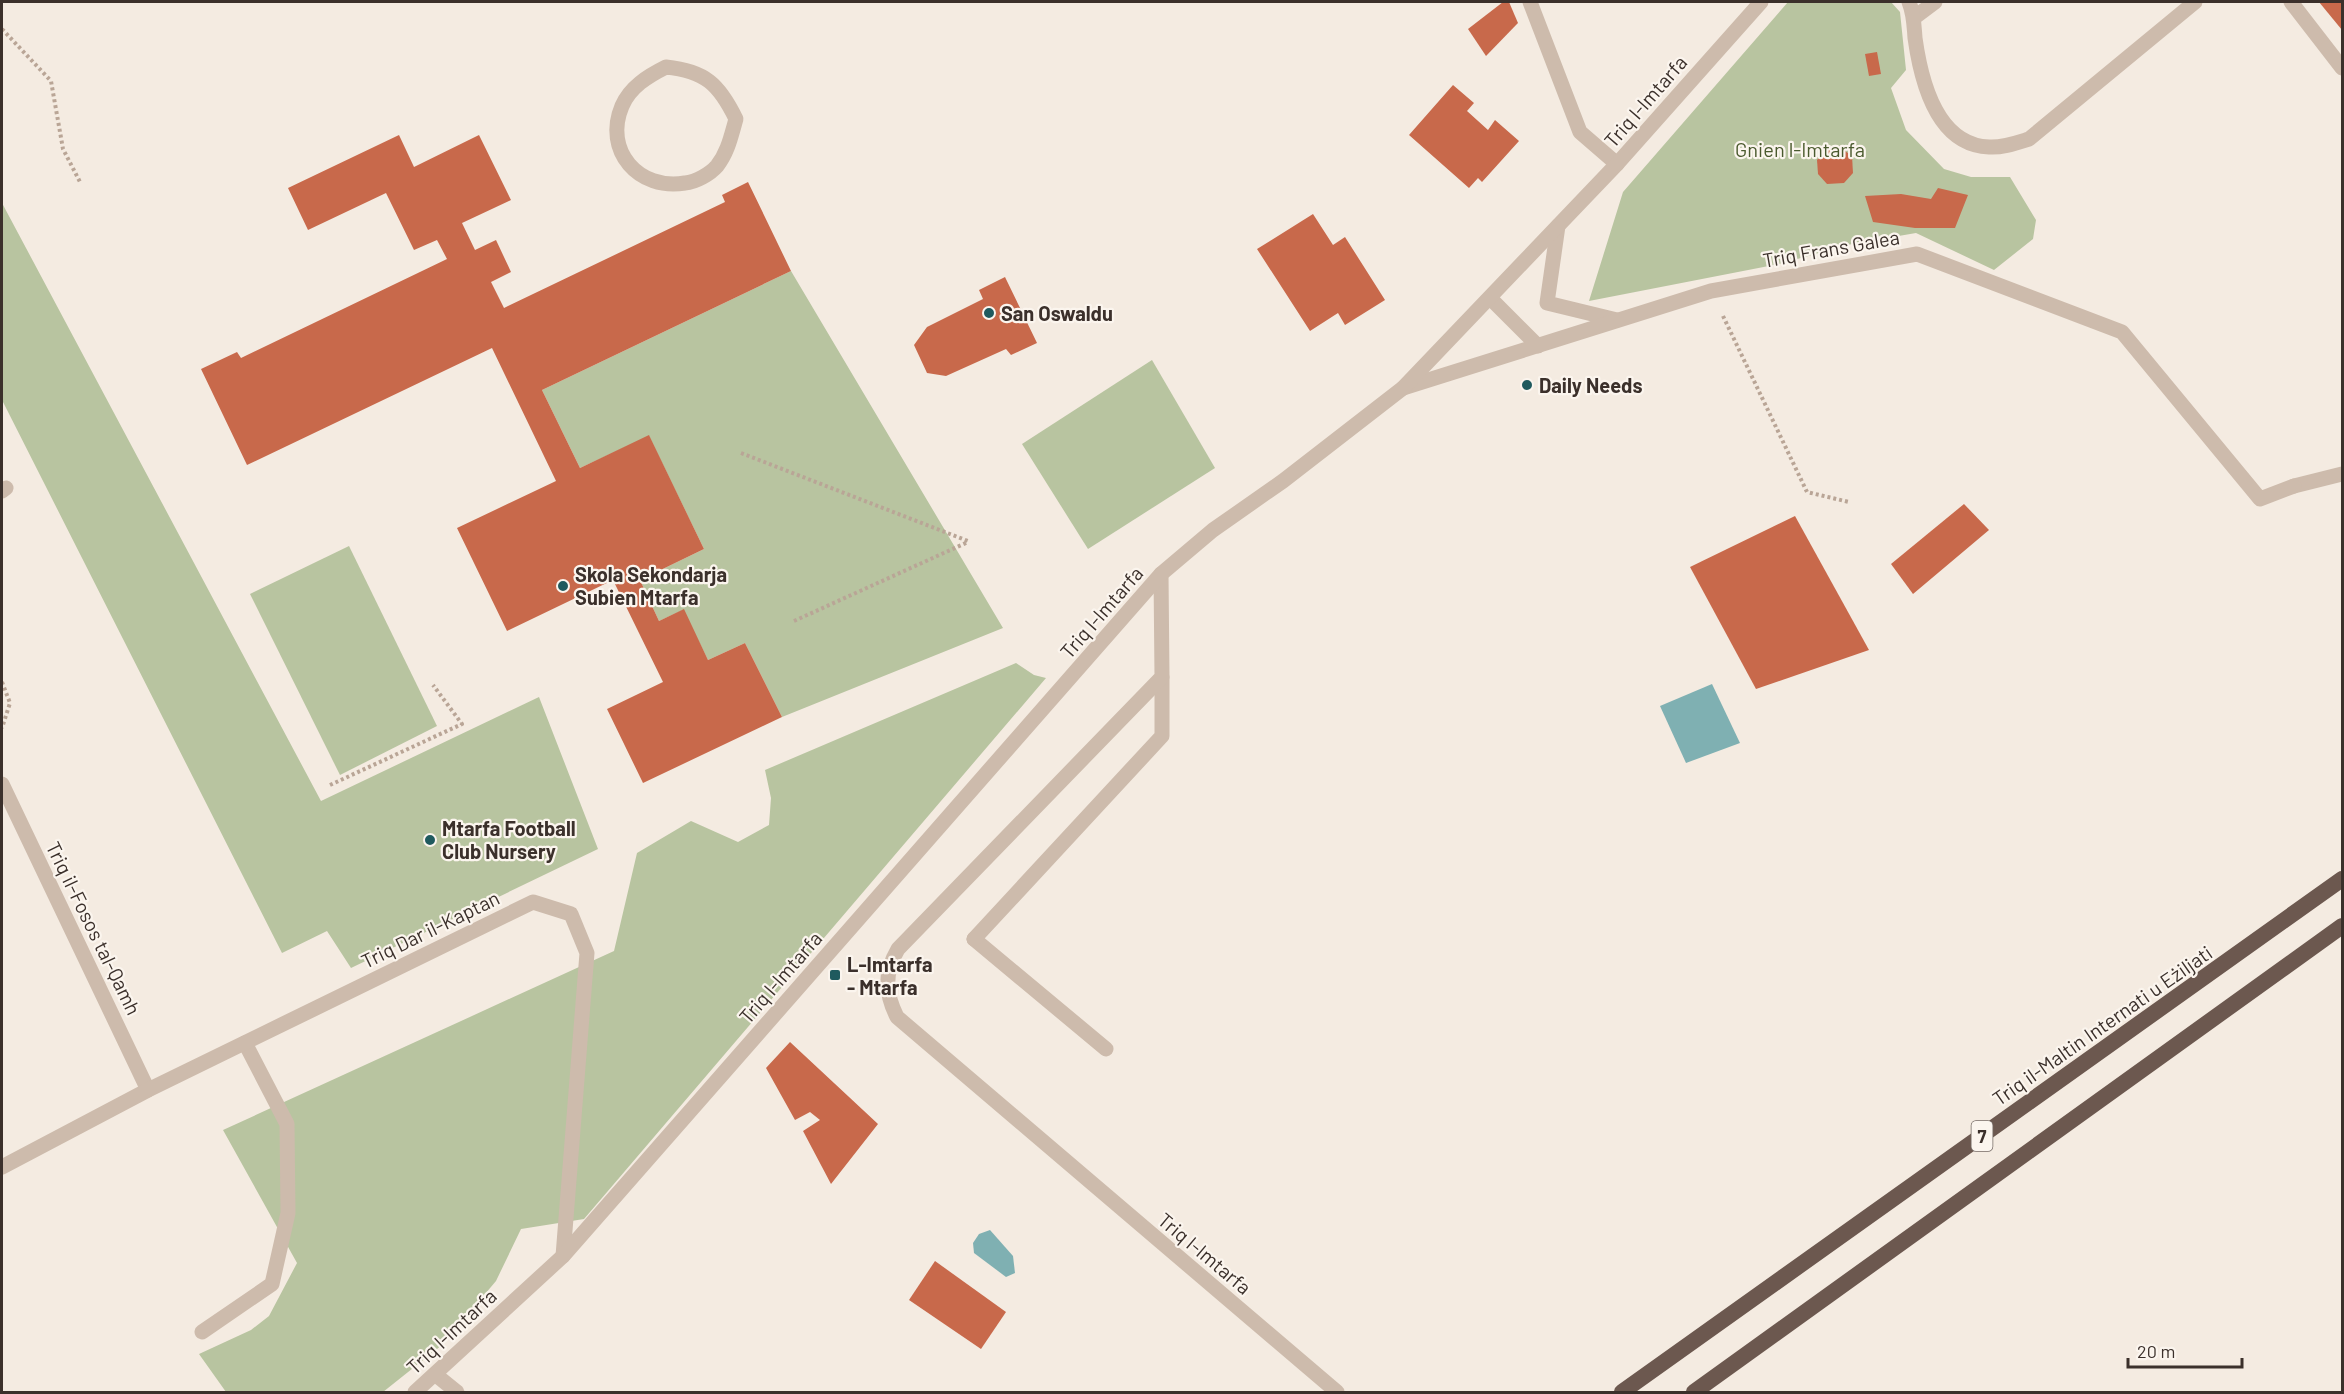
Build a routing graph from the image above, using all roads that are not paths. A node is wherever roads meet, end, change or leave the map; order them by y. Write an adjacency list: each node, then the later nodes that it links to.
1 (1530, 2): 10 (street)
2 (1761, 2): 10 (street, Triq l-Imtarfa)
3 (1910, 2): 7 (street)
4 (1935, 2): 7 (street)
5 (2195, 2): 7 (street)
6 (2291, 2): 8 (street)
7 (1915, 17)
8 (2343, 68)
9 (718, 89): 9 (street)
10 (1617, 164): 11 (street, Triq l-Imtarfa)
11 (1558, 226): 12 (street, Triq l-Imtarfa); 13 (street)
12 (1490, 298): 14 (street); 15 (street, Triq l-Imtarfa)
13 (1620, 320): 14 (street, Triq Frans Galea); 16 (street, Triq Frans Galea)
14 (1538, 346): 15 (street, Triq Frans Galea)
15 (1403, 388): 17 (street, Triq l-Imtarfa)
16 (2343, 474)
17 (1161, 574): 18 (street, Triq l-Imtarfa); 26 (street, Triq l-Imtarfa)
18 (1162, 677): 23 (street, Triq l-Imtarfa); 31 (street, Triq l-Imtarfa)
19 (2, 784): 24 (street, Triq il-Fosos tal-Qamh)
20 (2343, 879): 32 (highway, Triq il-Maltin Internati u Eżiljati / 7)
21 (2343, 926): 33 (highway, 7)
22 (245, 1043): 24 (street, Triq Dar il-Kaptan); 26 (street, Triq Dar il-Kaptan); 27 (street)
23 (1106, 1049)
24 (148, 1090): 25 (street, Triq Dar il-Kaptan)
25 (2, 1167)
26 (563, 1256): 28 (street, Triq l-Imtarfa)
27 (202, 1332)
28 (436, 1375): 29 (street, Triq l-Imtarfa); 30 (street)
29 (415, 1392)
30 (458, 1392)
31 (1337, 1392)
32 (1622, 1392)
33 (1694, 1392)

